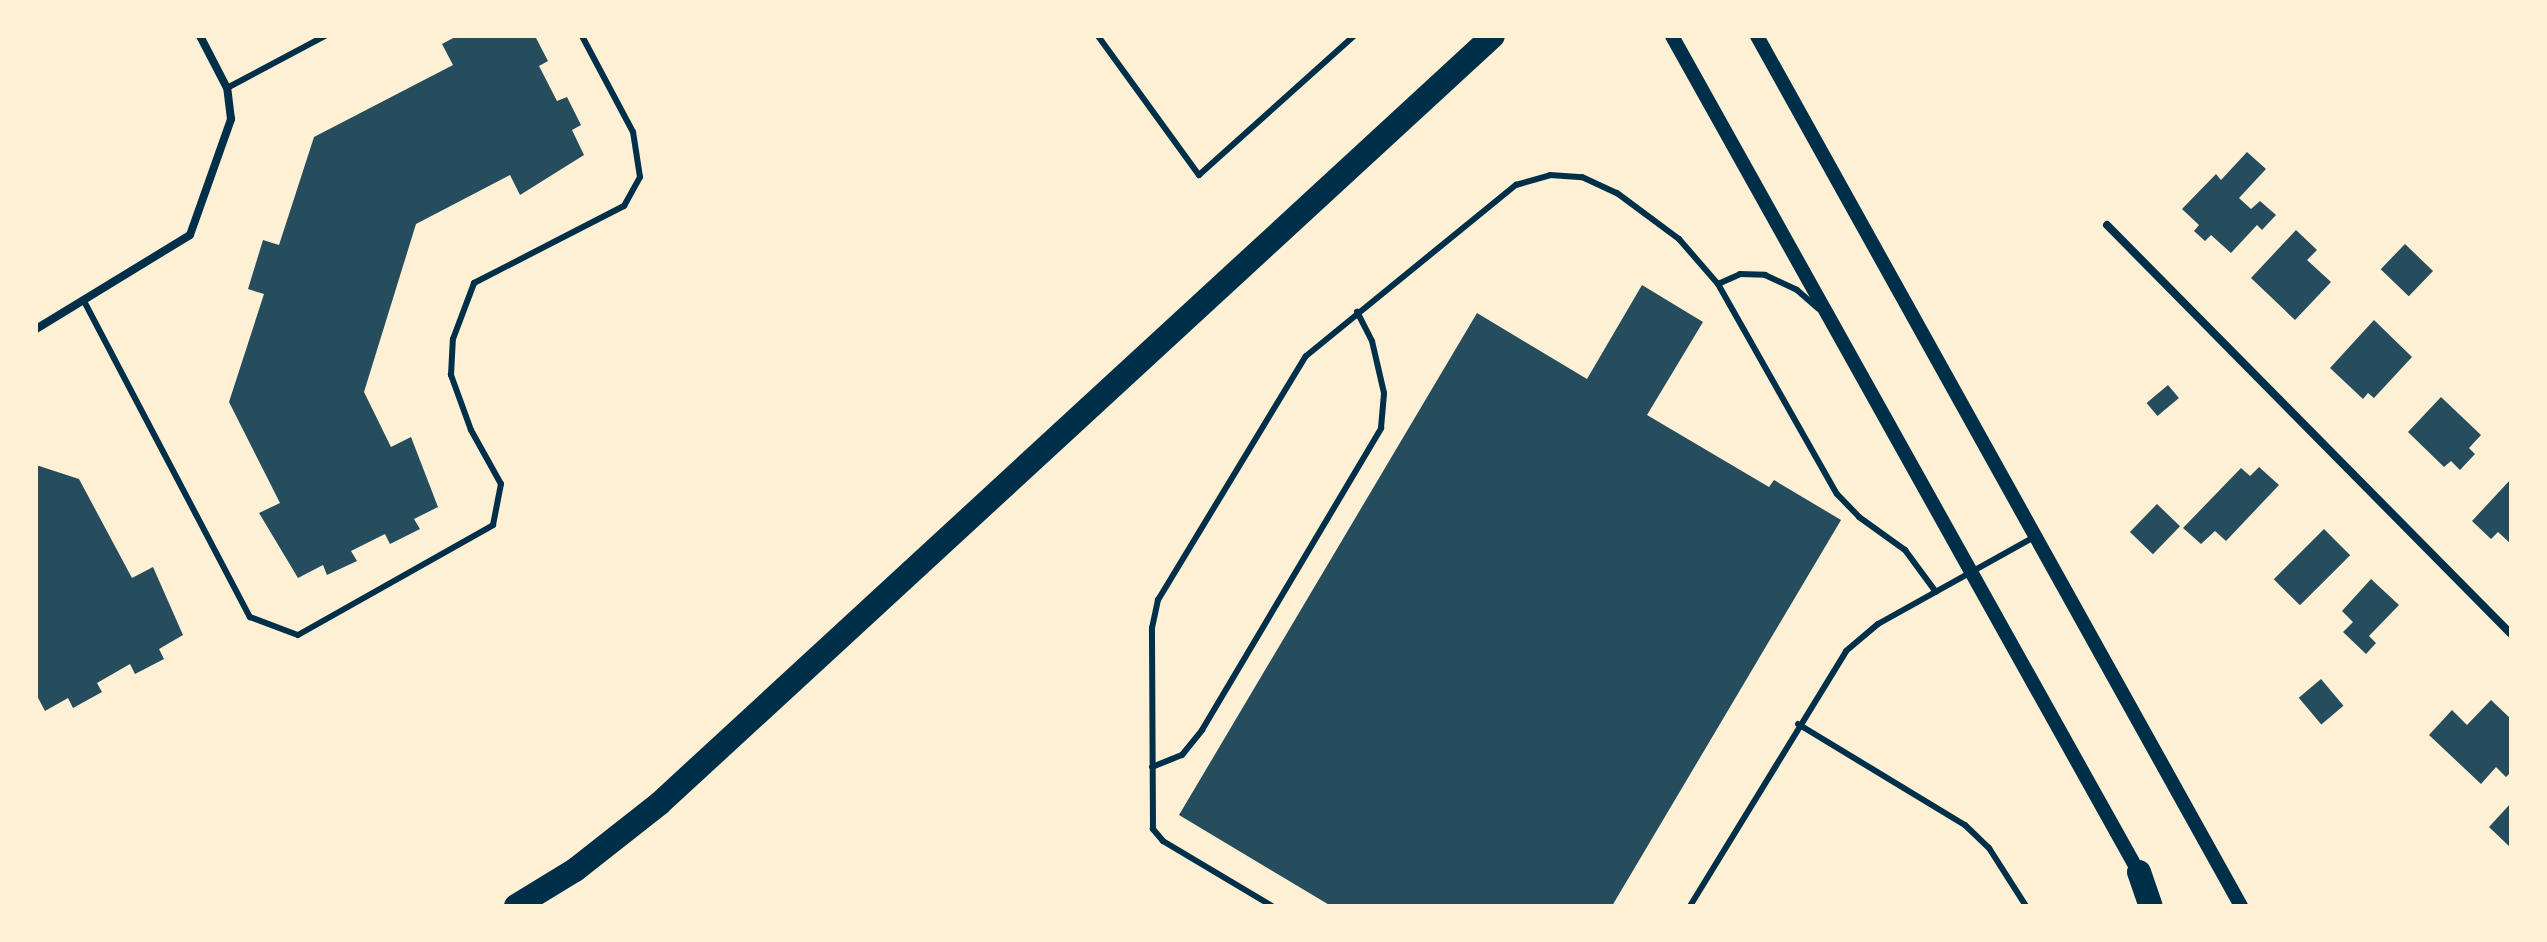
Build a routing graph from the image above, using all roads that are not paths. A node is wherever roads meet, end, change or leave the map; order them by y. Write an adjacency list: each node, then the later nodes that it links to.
1 (200, 36): 9 (street)
2 (325, 36): 9 (lane)
3 (582, 36): 12 (lane)
4 (1098, 36): 5 (lane)
5 (1354, 36)
6 (1493, 36): 23 (highway)
7 (1672, 36): 14 (street)
8 (1757, 36): 16 (street)
9 (227, 88): 12 (street)
10 (2107, 225): 19 (street)
11 (1718, 284): 13 (lane); 14 (lane); 18 (lane)
12 (85, 303): 15 (street)
13 (1357, 312): 21 (lane); 21 (lane)
14 (1830, 321): 17 (street)
15 (36, 329)
16 (2034, 537): 17 (lane); 29 (street)
17 (1971, 573): 18 (lane); 22 (street)
18 (1936, 592): 20 (lane)
19 (2511, 634)
20 (1798, 724): 25 (lane); 26 (lane)
21 (1152, 767): 24 (lane)
22 (2139, 872): 27 (highway); 28 (street)
23 (516, 906)
24 (1272, 906)
25 (1690, 906)
26 (2026, 906)
27 (2151, 906)
28 (2158, 906)
29 (2241, 906)

